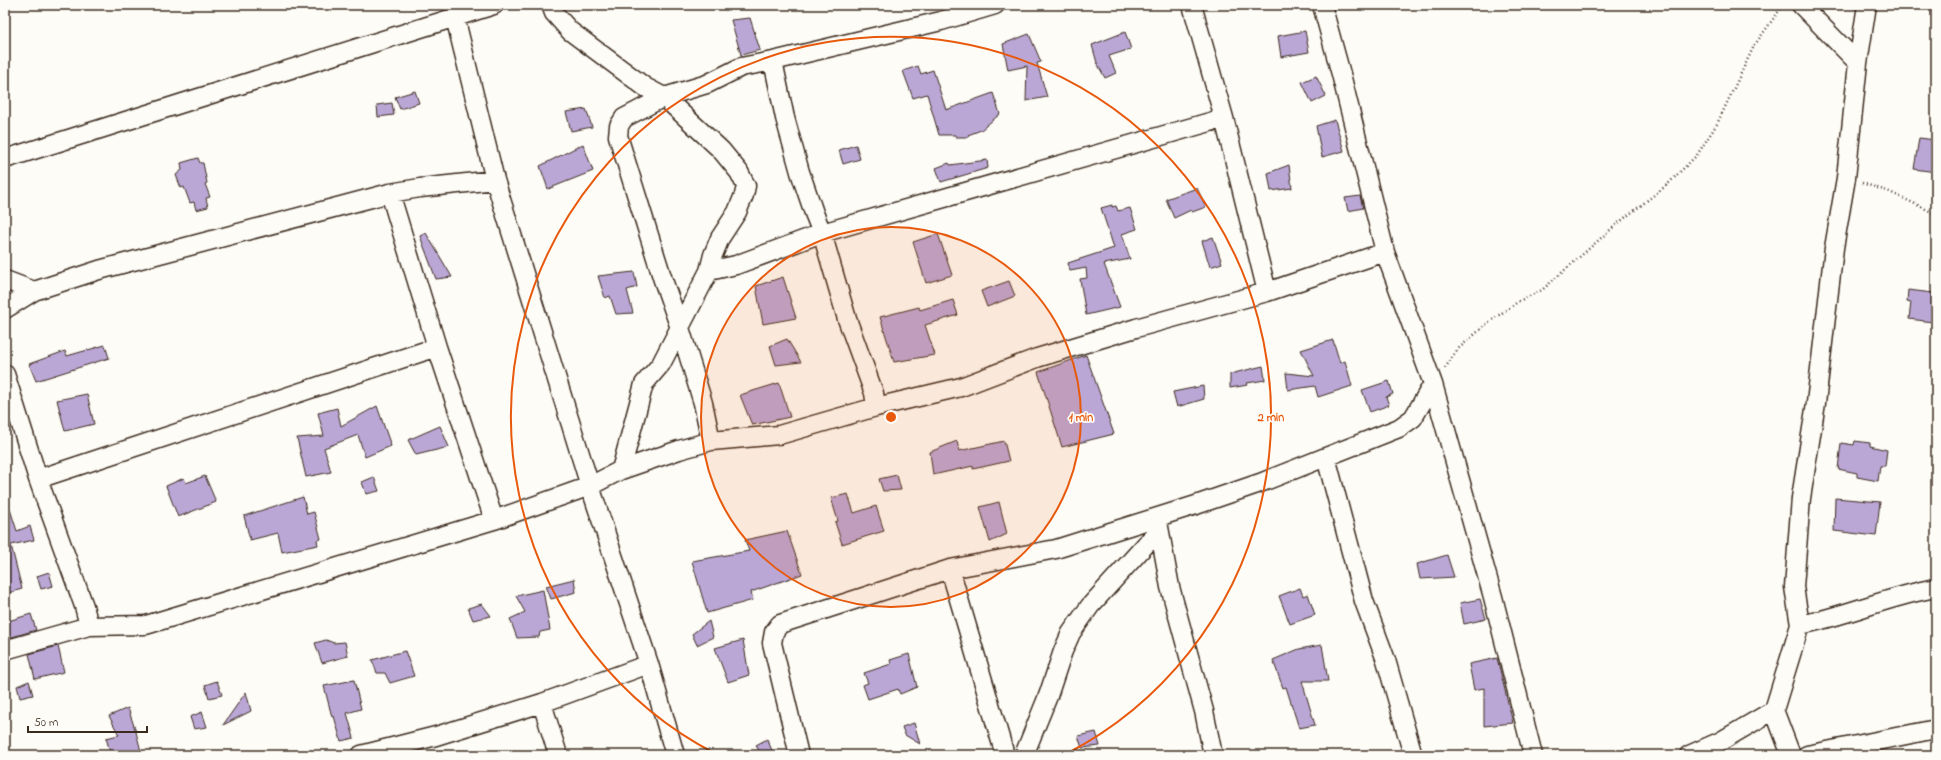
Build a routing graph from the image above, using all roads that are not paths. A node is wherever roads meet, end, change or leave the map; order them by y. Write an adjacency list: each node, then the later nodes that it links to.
1 (494, 5): 8 (street)
2 (551, 5): 11 (street)
3 (996, 5): 9 (street)
4 (1192, 5): 12 (street)
5 (1322, 5): 17 (street)
6 (1801, 5): 10 (street)
7 (1867, 5): 10 (street)
8 (455, 17): 13 (street); 14 (street)
9 (773, 62): 11 (street); 16 (street)
10 (1858, 63): 37 (street)
11 (664, 97): 18 (street); 23 (street)
12 (1224, 118): 16 (street); 21 (street)
13 (5, 159)
14 (495, 180): 15 (street); 32 (street)
15 (390, 193): 20 (street); 24 (street)
16 (822, 233): 18 (street); 27 (street)
17 (1385, 252): 21 (street); 26 (street)
18 (709, 271): 23 (street)
19 (5, 280): 20 (street)
20 (34, 291): 22 (street)
21 (1267, 292): 27 (street)
22 (5, 309)
23 (680, 328): 28 (street); 30 (street)
24 (437, 347): 31 (street); 33 (street)
25 (5, 374): 31 (street)
26 (1433, 384): 29 (street); 52 (street)
27 (876, 407): 28 (street)
28 (711, 441): 30 (street)
29 (1326, 457): 34 (street); 51 (street)
30 (621, 470): 32 (street)
31 (38, 479): 38 (street)
32 (590, 486): 33 (street); 40 (street)
33 (494, 520): 38 (street)
34 (1158, 523): 35 (street); 49 (street); 50 (street)
35 (950, 569): 47 (street); 48 (street)
36 (1936, 588): 37 (street)
37 (1800, 625): 42 (street)
38 (89, 626): 39 (street)
39 (5, 650)
40 (649, 664): 41 (street); 46 (street)
41 (542, 703): 44 (street); 45 (street)
42 (1774, 710): 53 (street); 54 (street)
43 (1936, 729): 55 (street)
44 (361, 755)
45 (558, 755)
46 (675, 755)
47 (799, 755)
48 (1005, 755)
49 (1024, 755)
50 (1213, 755)
51 (1413, 755)
52 (1533, 755)
53 (1689, 755)
54 (1791, 755)
55 (1807, 755)

